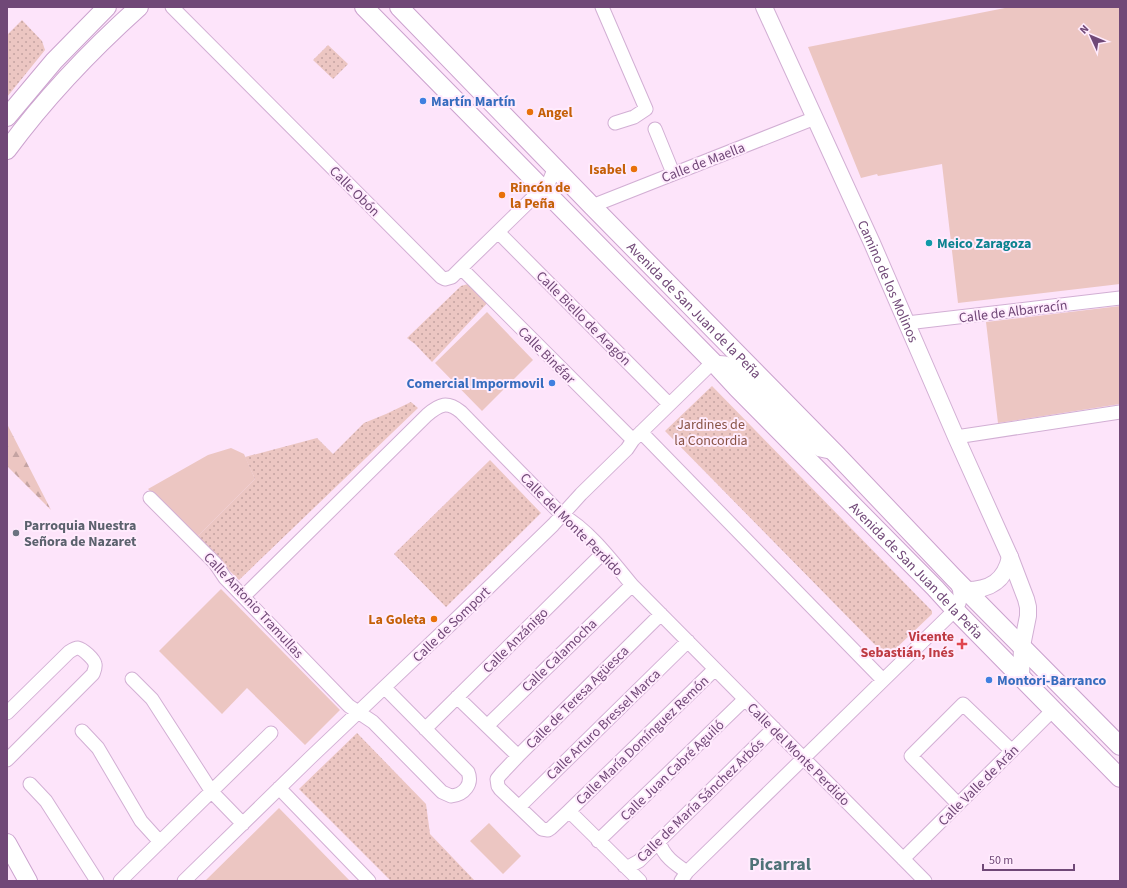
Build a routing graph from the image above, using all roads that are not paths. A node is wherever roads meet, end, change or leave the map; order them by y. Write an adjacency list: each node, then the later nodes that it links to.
1 (106, 7): 8 (main road)
2 (139, 7): 12 (main road)
3 (172, 7): 18 (street, Calle Obón)
4 (364, 7): 15 (main road, Avenida de San Juan de la Peña)
5 (399, 7): 13 (main road, Avenida de San Juan de la Peña)
6 (602, 7): 10 (street)
7 (764, 7): 9 (street, Camino de los Molinos)
8 (7, 117)
9 (815, 118): 14 (street, Calle de Maella); 20 (street, Camino de los Molinos)
10 (615, 122)
11 (655, 129): 14 (street)
12 (7, 150)
13 (552, 165): 15 (street); 16 (main road, Avenida de San Juan de la Peña)
14 (673, 173): 16 (street, Calle de Maella)
15 (543, 188): 17 (street, Calle Obón); 21 (main road, Avenida de San Juan de la Peña)
16 (592, 206): 26 (main road, Avenida de San Juan de la Peña)
17 (498, 232): 18 (street, Calle Obón); 22 (street, Calle Biello de Aragón)
18 (461, 268): 24 (street, Calle Binéfar)
19 (1120, 298): 20 (street, Calle de Albarracín)
20 (907, 323): 25 (street, Camino de los Molinos)
21 (713, 362): 22 (street, Calle de Somport); 26 (street, Avenida de San Juan de la Peña); 34 (main road, Avenida de San Juan de la Peña)
22 (669, 404): 24 (street, Calle de Somport)
23 (1120, 412): 25 (street)
24 (637, 436): 28 (street, Calle de Somport); 41 (street)
25 (956, 437): 30 (street, Camino de los Molinos)
26 (836, 454): 31 (main road, Avenida de San Juan de la Peña)
27 (150, 498): 33 (street, Calle Antonio Tramullas)
28 (562, 516): 29 (street, Calle del Monte Perdido); 33 (street, Calle del Monte Perdido); 42 (street, Calle de Somport)
29 (604, 552): 32 (street, Calle del Monte Perdido); 43 (street, Calle Anzánigo)
30 (1010, 557): 31 (street); 37 (street, Camino de los Molinos)
31 (960, 584): 34 (street); 37 (main road, Avenida de San Juan de la Peña)
32 (632, 585): 35 (street, Calle del Monte Perdido); 48 (street, Calle Calamocha)
33 (244, 596): 46 (street, Calle Antonio Tramullas)
34 (955, 610): 39 (main road, Avenida de San Juan de la Peña); 41 (street)
35 (661, 614): 36 (street, Calle del Monte Perdido); 56 (street, Calle de Teresa Agüesca)
36 (688, 641): 38 (street, Calle del Monte Perdido); 64 (street, Calle Arturo Bressel Marca)
37 (1022, 646): 39 (street, Camino de los Molinos); 54 (main road, Avenida de San Juan de la Peña)
38 (714, 668): 44 (street, Calle del Monte Perdido); 65 (street, Calle María Domínguez Remón)
39 (1021, 678): 45 (main road, Avenida de San Juan de la Peña)
40 (132, 679): 62 (street)
41 (883, 680): 57 (street)
42 (385, 688): 46 (street, Calle de Somport); 50 (street)
43 (457, 697): 48 (street); 50 (street, Calle Anzánigo)
44 (745, 699): 49 (street, Calle del Monte Perdido); 67 (street, Calle Juan Cabré Aguiló)
45 (1053, 710): 55 (street, Calle Valle de Arán); 59 (main road, Avenida de San Juan de la Peña)
46 (359, 712): 50 (street, Calle Antonio Tramullas); 61 (street, Calle de Somport)
47 (7, 713): 58 (street)
48 (487, 726): 56 (street)
49 (774, 728): 57 (street, Calle del Monte Perdido); 68 (street, Calle de María Sánchez Arbós)
50 (425, 729)
51 (82, 731): 69 (street)
52 (271, 733): 62 (street)
53 (7, 746): 58 (street)
54 (1120, 746)
55 (1012, 751): 63 (street, Calle Valle de Arán); 63 (street)
56 (518, 756): 64 (street, Calle de Teresa Agüesca)
57 (803, 758): 71 (street, Calle del Monte Perdido); 73 (street)
58 (7, 760)
59 (1120, 778)
60 (30, 784): 75 (street)
61 (279, 788): 66 (street, Calle de Somport); 78 (street)
62 (212, 792): 66 (street); 69 (street)
63 (958, 804): 71 (street, Calle Valle de Arán)
64 (519, 807): 65 (street, Calle María Domínguez Remón)
65 (569, 811): 67 (street)
66 (243, 824): 77 (street, Calle de Somport)
67 (598, 841): 72 (street)
68 (659, 841): 72 (street, Calle de María Sánchez Arbós); 73 (street)
69 (160, 842): 76 (street)
70 (7, 843): 74 (main road)
71 (903, 859): 80 (street, Calle del Monte Perdido)
72 (624, 866): 79 (street)
73 (684, 877)
74 (28, 881)
75 (97, 881)
76 (120, 881)
77 (184, 881)
78 (369, 881)
79 (640, 881)
80 (925, 881)

